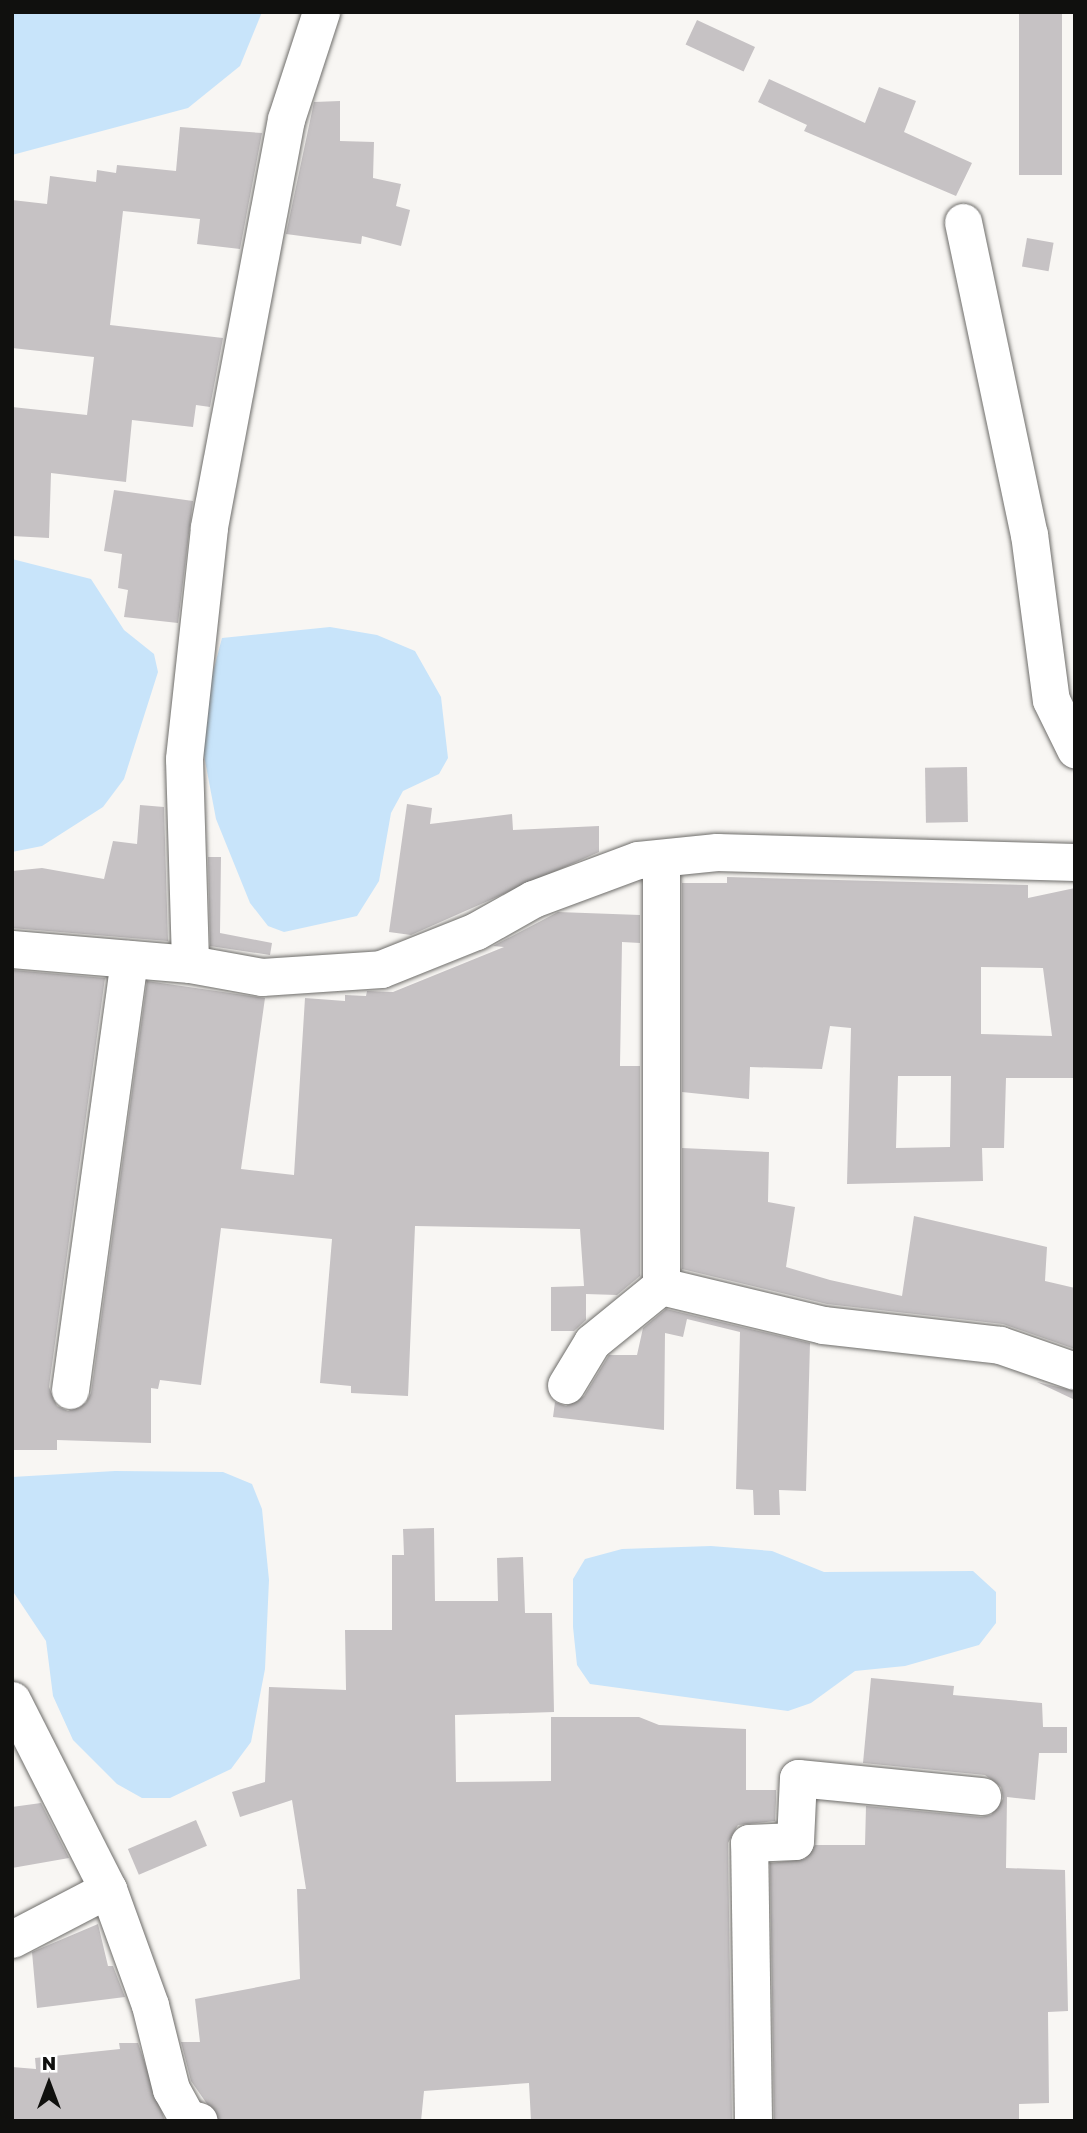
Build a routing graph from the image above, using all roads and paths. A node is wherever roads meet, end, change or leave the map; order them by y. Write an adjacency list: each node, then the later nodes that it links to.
1 (321, 12): 8 (street)
2 (962, 222): 3 (street)
3 (1075, 749)
4 (661, 858): 5 (street); 8 (street); 9 (street)
5 (1073, 860)
6 (12, 949): 7 (street)
7 (129, 959): 8 (street); 12 (street)
8 (190, 964)
9 (661, 1286): 10 (street); 11 (street)
10 (1075, 1371)
11 (566, 1385)
12 (70, 1390)
13 (12, 1700): 15 (street)
14 (982, 1796): 18 (street)
15 (108, 1889): 16 (street); 17 (street)
16 (12, 1939)
17 (199, 2121)
18 (753, 2121)

